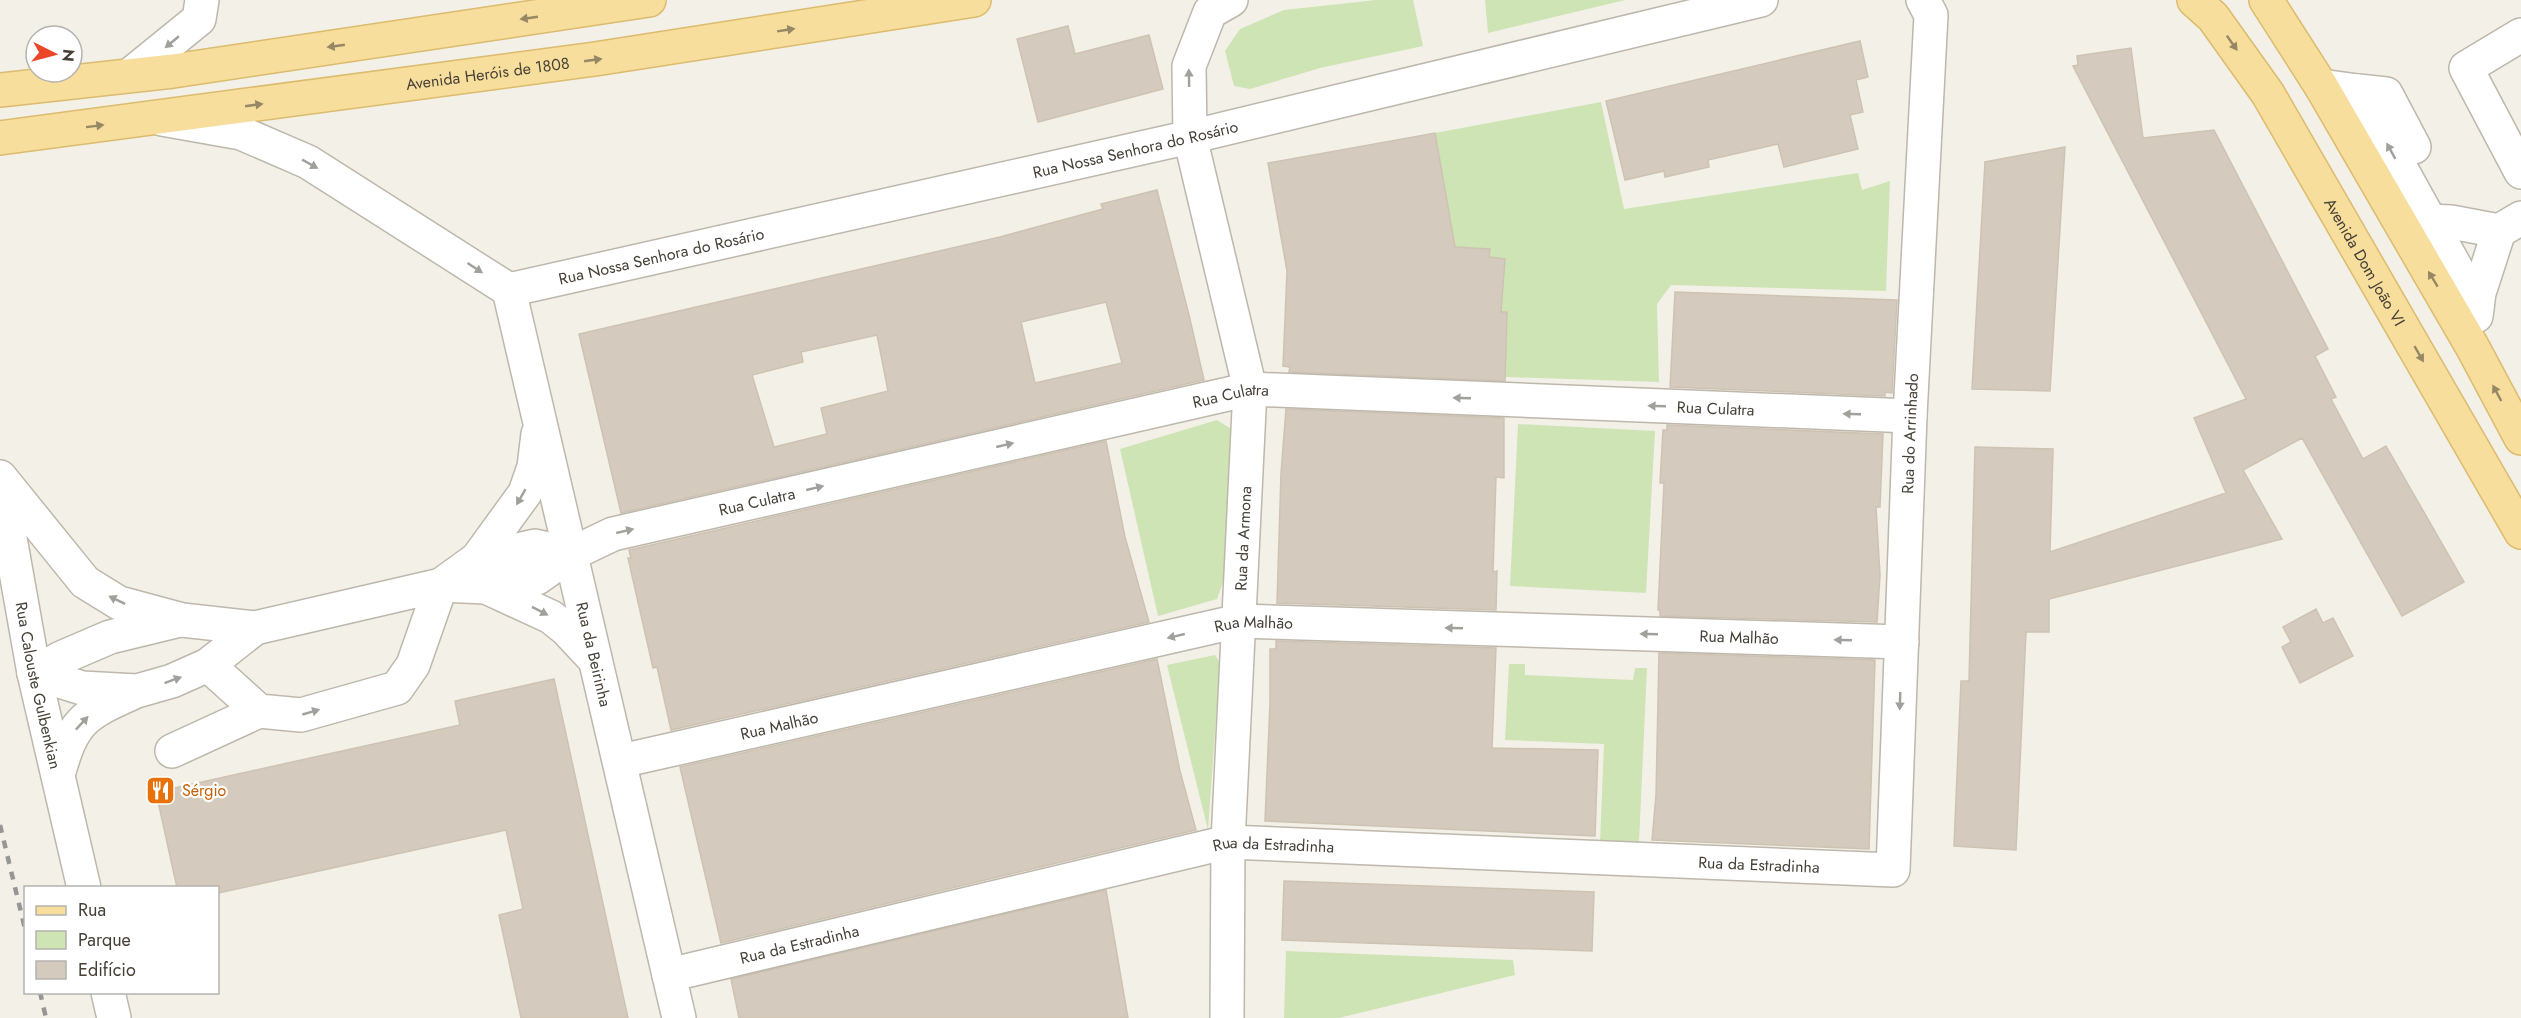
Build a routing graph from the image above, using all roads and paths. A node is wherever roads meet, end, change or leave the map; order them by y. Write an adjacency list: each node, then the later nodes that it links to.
1 (202, 0): 11 (street, one-way to 11)
2 (649, 0): 9 (main road)
3 (974, 0): 14 (main road, Avenida Heróis de 1808, one-way to 3)
4 (1231, 0): 15 (street, Rua da Armona, one-way to 4)
5 (1761, 0): 15 (street, Rua Nossa Senhora do Rosário)
6 (1923, 0): 24 (street, Rua do Arrinhado)
7 (2193, 0): 28 (main road, Avenida Dom João VI, one-way to 28)
8 (2266, 0): 12 (main road)
9 (573, 4): 11 (main road, one-way to 11)
10 (2521, 35): 17 (street)
11 (130, 75): 13 (main road)
12 (2321, 86): 18 (street, one-way to 12); 22 (main road, one-way to 12)
13 (16, 88)
14 (154, 118): 16 (main road, Avenida Heróis de 1808, one-way to 14); 20 (street, one-way to 20)
15 (1190, 137): 20 (street, Rua Nossa Senhora do Rosário); 23 (street, Rua da Armona)
16 (0, 138)
17 (2521, 172)
18 (2422, 208): 19 (street); 21 (street)
19 (2510, 224): 21 (street)
20 (509, 290): 25 (street, Rua da Beirinha)
21 (2477, 306): 22 (street)
22 (2473, 348): 26 (main road, one-way to 22)
23 (1250, 389): 24 (street, Rua Culatra, one-way to 23); 29 (street, Rua Culatra, one-way to 23); 33 (street, Rua da Armona)
24 (1910, 416): 35 (street, Rua do Arrinhado)
25 (540, 420): 29 (street, Rua da Beirinha); 30 (street, one-way to 30)
26 (2521, 438)
27 (0, 480): 32 (street, one-way to 27); 38 (street, Rua Calouste Gulbenkian)
28 (2521, 532)
29 (571, 554): 30 (street, Rua Culatra); 36 (street, Rua da Beirinha)
30 (481, 573): 31 (street); 36 (street, one-way to 36)
31 (441, 585): 34 (street); 40 (street, one-way to 31)
32 (182, 620): 34 (street); 38 (street)
33 (1239, 621): 35 (street, Rua Malhão, one-way to 33); 42 (street, Rua Malhão, one-way to 42); 44 (street, Rua da Armona)
34 (255, 628): 37 (street)
35 (1902, 642): 45 (street, Rua do Arrinhado, one-way to 45)
36 (597, 663): 42 (street, Rua da Beirinha)
37 (208, 666): 39 (street, one-way to 37); 40 (street)
38 (34, 673): 39 (street); 43 (street, Rua Calouste Gulbenkian)
39 (137, 691): 43 (street, one-way to 39)
40 (259, 711): 41 (street)
41 (172, 751)
42 (621, 761): 47 (street, Rua da Beirinha)
43 (58, 775): 46 (street, Rua Calouste Gulbenkian)
44 (1228, 842): 45 (street, Rua da Estradinha); 47 (street, Rua da Estradinha); 51 (street, Rua da Armona)
45 (1893, 870)
46 (84, 886)
47 (669, 975): 50 (street, Rua da Beirinha)
48 (108, 994): 49 (street)
49 (114, 1018)
50 (679, 1018)
51 (1227, 1018)

